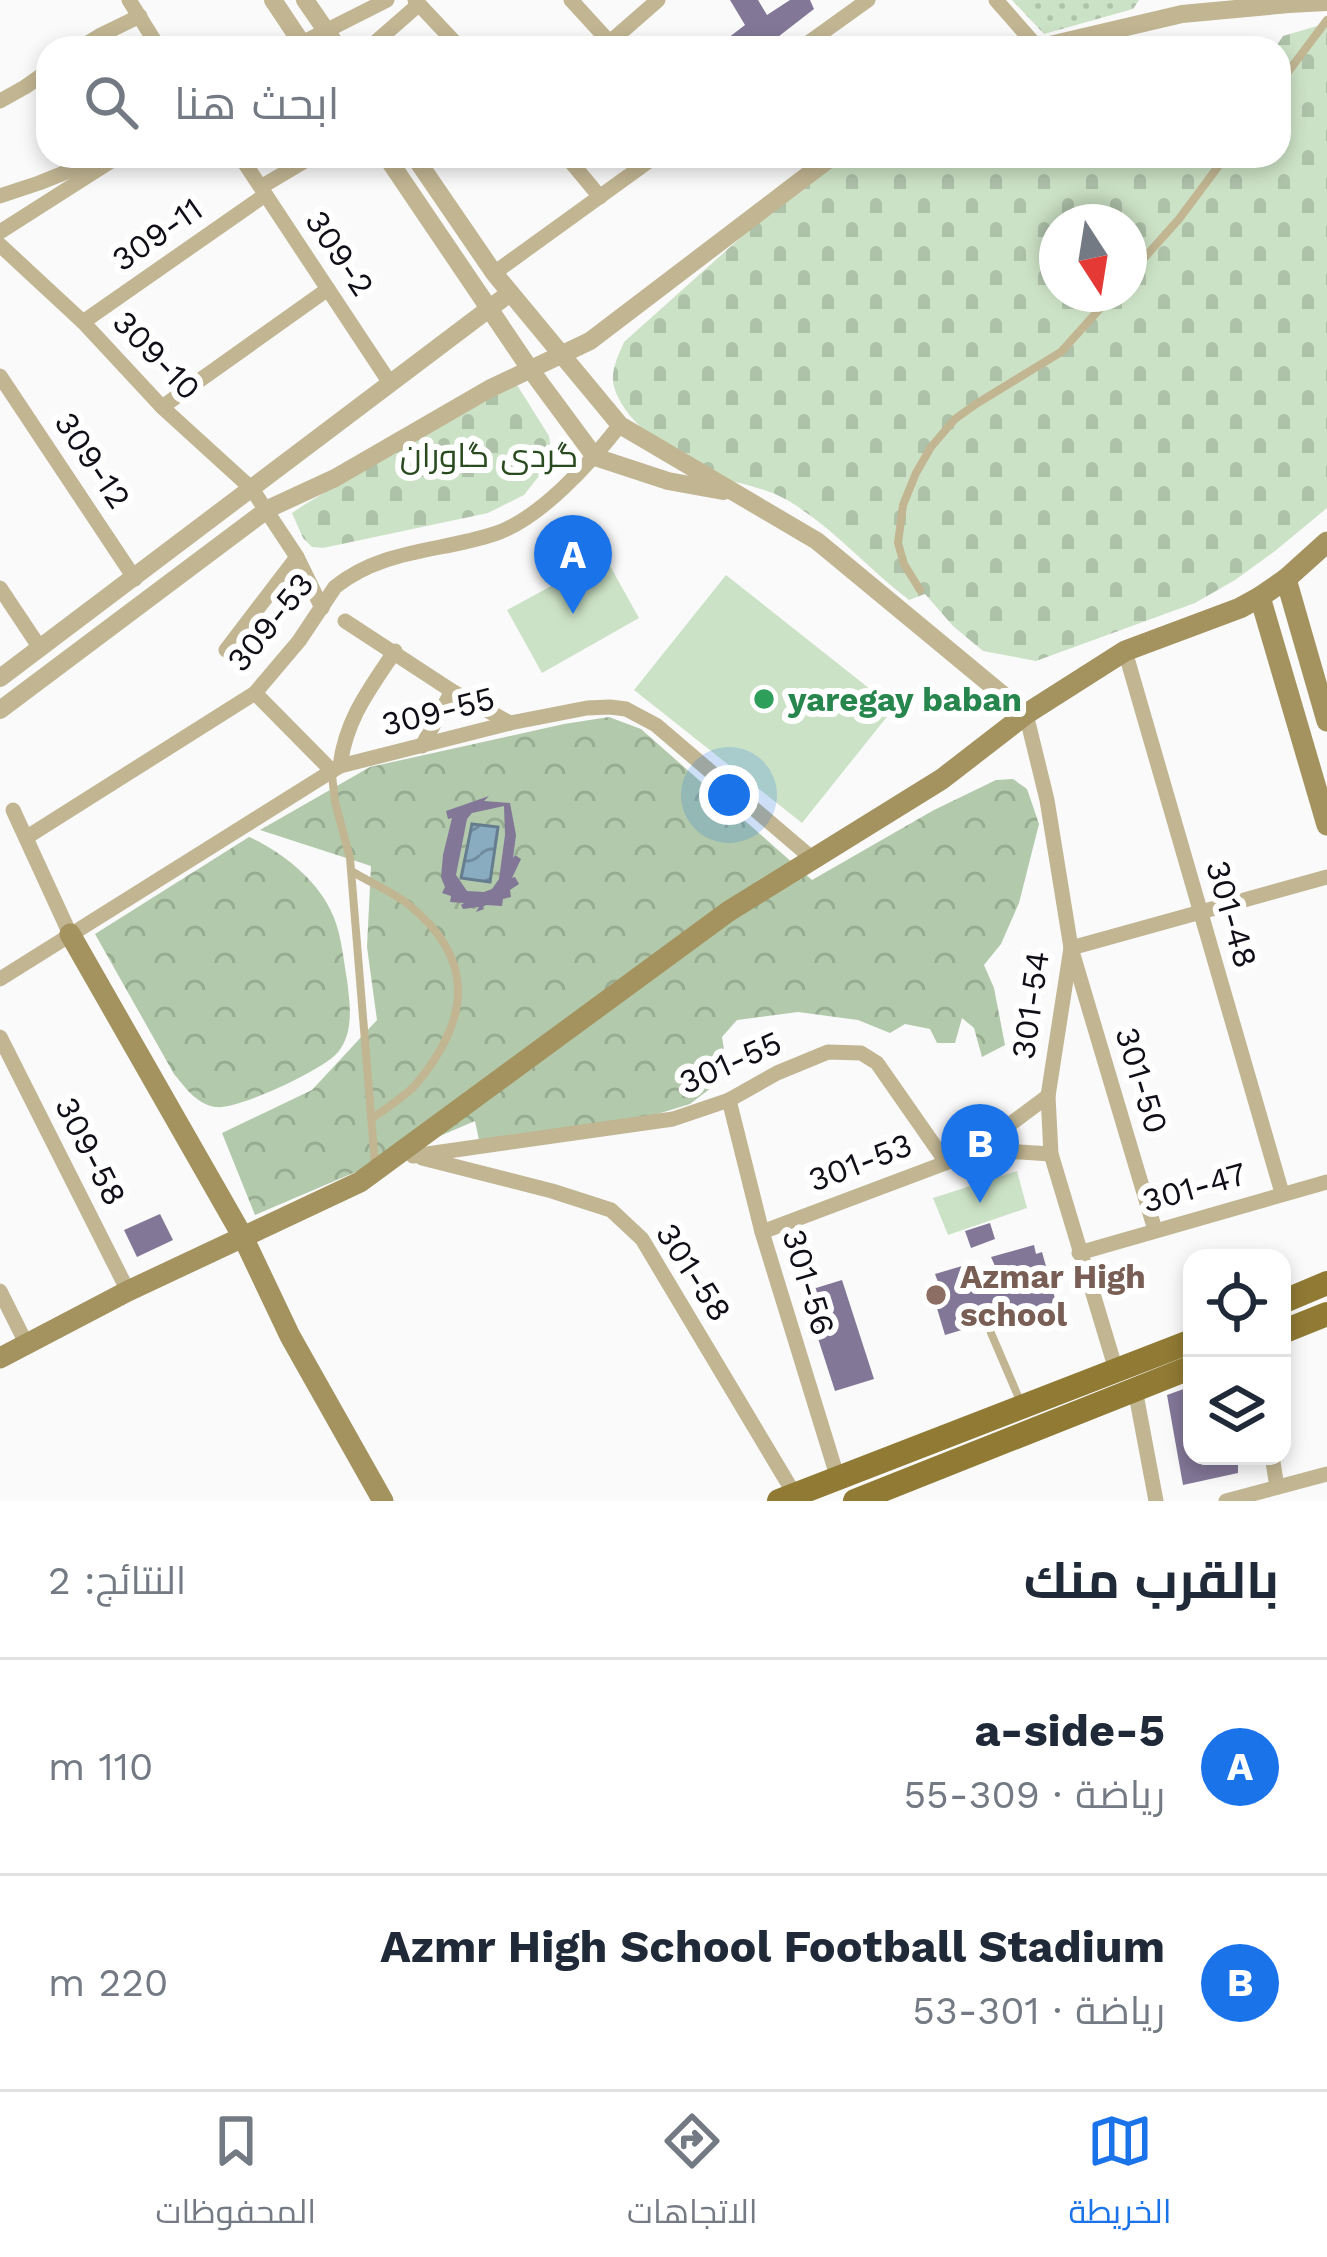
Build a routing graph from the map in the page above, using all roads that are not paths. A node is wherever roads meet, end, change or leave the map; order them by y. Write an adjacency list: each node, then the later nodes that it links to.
1 (129, 0): 13 (street)
2 (272, 0): 17 (street)
3 (304, 0): 18 (street)
4 (387, 0): 19 (street)
5 (571, 0): 22 (street)
6 (658, 0): 23 (street)
7 (996, 0): 25 (street)
8 (417, 2): 20 (street); 21 (street)
9 (1290, 2): 10 (street); 12 (street)
10 (1327, 2)
11 (856, 3): 24 (street)
12 (1175, 7): 26 (street)
13 (140, 16): 15 (street); 16 (street)
14 (1327, 20): 27 (lane)
15 (102, 36)
16 (152, 36)
17 (303, 36)
18 (307, 36)
19 (317, 36)
20 (381, 36)
21 (449, 36)
22 (605, 36)
23 (622, 36)
24 (816, 36)
25 (1028, 36)
26 (1078, 36)
27 (1291, 68)
28 (36, 78): 29 (street)
29 (0, 101)
30 (74, 168): 41 (street)
31 (100, 168): 43 (street)
32 (248, 168): 40 (street, 309-2)
33 (296, 168): 40 (street, 309-11)
34 (394, 168): 49 (street)
35 (421, 168): 46 (street)
36 (576, 168): 42 (street)
37 (640, 168): 42 (street)
38 (817, 168): 52 (street)
39 (1217, 168): 45 (lane)
40 (263, 191): 47 (street, 309-2); 51 (street, 309-11)
41 (0, 196)
42 (600, 197): 46 (street)
43 (0, 232)
44 (0, 245): 51 (street, 309-10)
45 (1147, 255)
46 (494, 273): 48 (street)
47 (328, 289): 55 (street, 309-2); 56 (street)
48 (510, 293): 49 (street); 52 (street)
49 (491, 308): 53 (street); 55 (street)
50 (1098, 312): 67 (lane)
51 (83, 322): 56 (street, 309-10)
52 (562, 354): 53 (street); 57 (street)
53 (530, 369): 58 (street); 61 (street)
54 (0, 376): 64 (street, 309-12)
55 (390, 383): 59 (street)
56 (162, 407): 59 (street, 309-10)
57 (620, 425): 58 (street, 309-53); 60 (street)
58 (595, 457): 60 (street); 69 (street, 309-53)
59 (252, 489): 61 (street, 309-10); 64 (street)
60 (739, 494): 79 (street)
61 (268, 508): 63 (street, 309-10); 78 (street)
62 (1327, 542): 65 (main road)
63 (297, 557): 69 (street, 309-10); 72 (street)
64 (135, 579): 71 (street)
65 (1286, 579): 68 (main road); 80 (main road)
66 (0, 588): 71 (street)
67 (920, 590)
68 (1260, 597): 74 (main road); 85 (main road)
69 (322, 608): 77 (street, 309-53)
70 (345, 621): 73 (street)
71 (40, 648): 75 (street)
72 (226, 650)
73 (395, 651): 76 (street); 83 (street)
74 (1124, 651): 79 (main road); 90 (street, 301-48)
75 (0, 678)
76 (452, 691): 81 (street); 82 (street)
77 (255, 693): 83 (street); 86 (street, 309-53)
78 (0, 710)
79 (1026, 714): 87 (main road); 92 (street, 301-54)
80 (1327, 721)
81 (510, 723): 82 (street, 309-55); 87 (street, 309-55)
82 (422, 746): 83 (street, 309-55)
83 (336, 769): 88 (lane); 91 (street, 309-55)
84 (13, 810): 86 (street)
85 (1327, 825)
86 (27, 837): 91 (street)
87 (814, 860): 99 (main road)
88 (351, 872): 97 (lane); 97 (lane)
89 (1327, 877): 90 (street)
90 (1201, 912): 92 (street); 104 (street, 301-48)
91 (70, 934): 93 (street, 309-55); 107 (main road)
92 (1071, 948): 95 (street, 301-54); 105 (street, 301-50)
93 (0, 980)
94 (0, 1037): 111 (street, 309-58)
95 (1048, 1096): 98 (street); 100 (street, 301-54)
96 (729, 1100): 99 (street, 301-55); 101 (street, 301-55); 106 (street, 301-56)
97 (372, 1118): 102 (lane)
98 (972, 1153): 100 (street, 301-53); 101 (street, 301-53)
99 (408, 1154): 102 (main road); 127 (street, 301-58)
100 (1051, 1154): 108 (street, 301-54)
101 (946, 1162): 106 (street, 301-53)
102 (376, 1172): 107 (main road)
103 (1327, 1182): 104 (street, 301-47)
104 (1282, 1193): 105 (street, 301-47)
105 (1155, 1230): 108 (street, 301-47)
106 (762, 1232): 125 (street, 301-56)
107 (243, 1237): 111 (main road); 128 (main road)
108 (1079, 1252): 119 (street, 301-54)
109 (1327, 1283): 112 (main road)
110 (0, 1291): 117 (street)
111 (128, 1291): 117 (main road)
112 (1291, 1298)
113 (1327, 1314): 114 (main road)
114 (1291, 1328)
115 (991, 1333): 122 (lane)
116 (1183, 1344): 119 (main road)
117 (27, 1345): 118 (main road)
118 (0, 1358)
119 (1116, 1370): 122 (main road)
120 (1183, 1370): 121 (main road)
121 (1135, 1389): 129 (main road); 130 (street)
122 (1023, 1407): 125 (main road)
123 (1273, 1465): 126 (street)
124 (1327, 1474): 126 (street)
125 (838, 1479): 127 (main road)
126 (1277, 1487): 131 (street)
127 (787, 1498)
128 (383, 1501)
129 (855, 1501)
130 (1156, 1501)
131 (1226, 1501)

